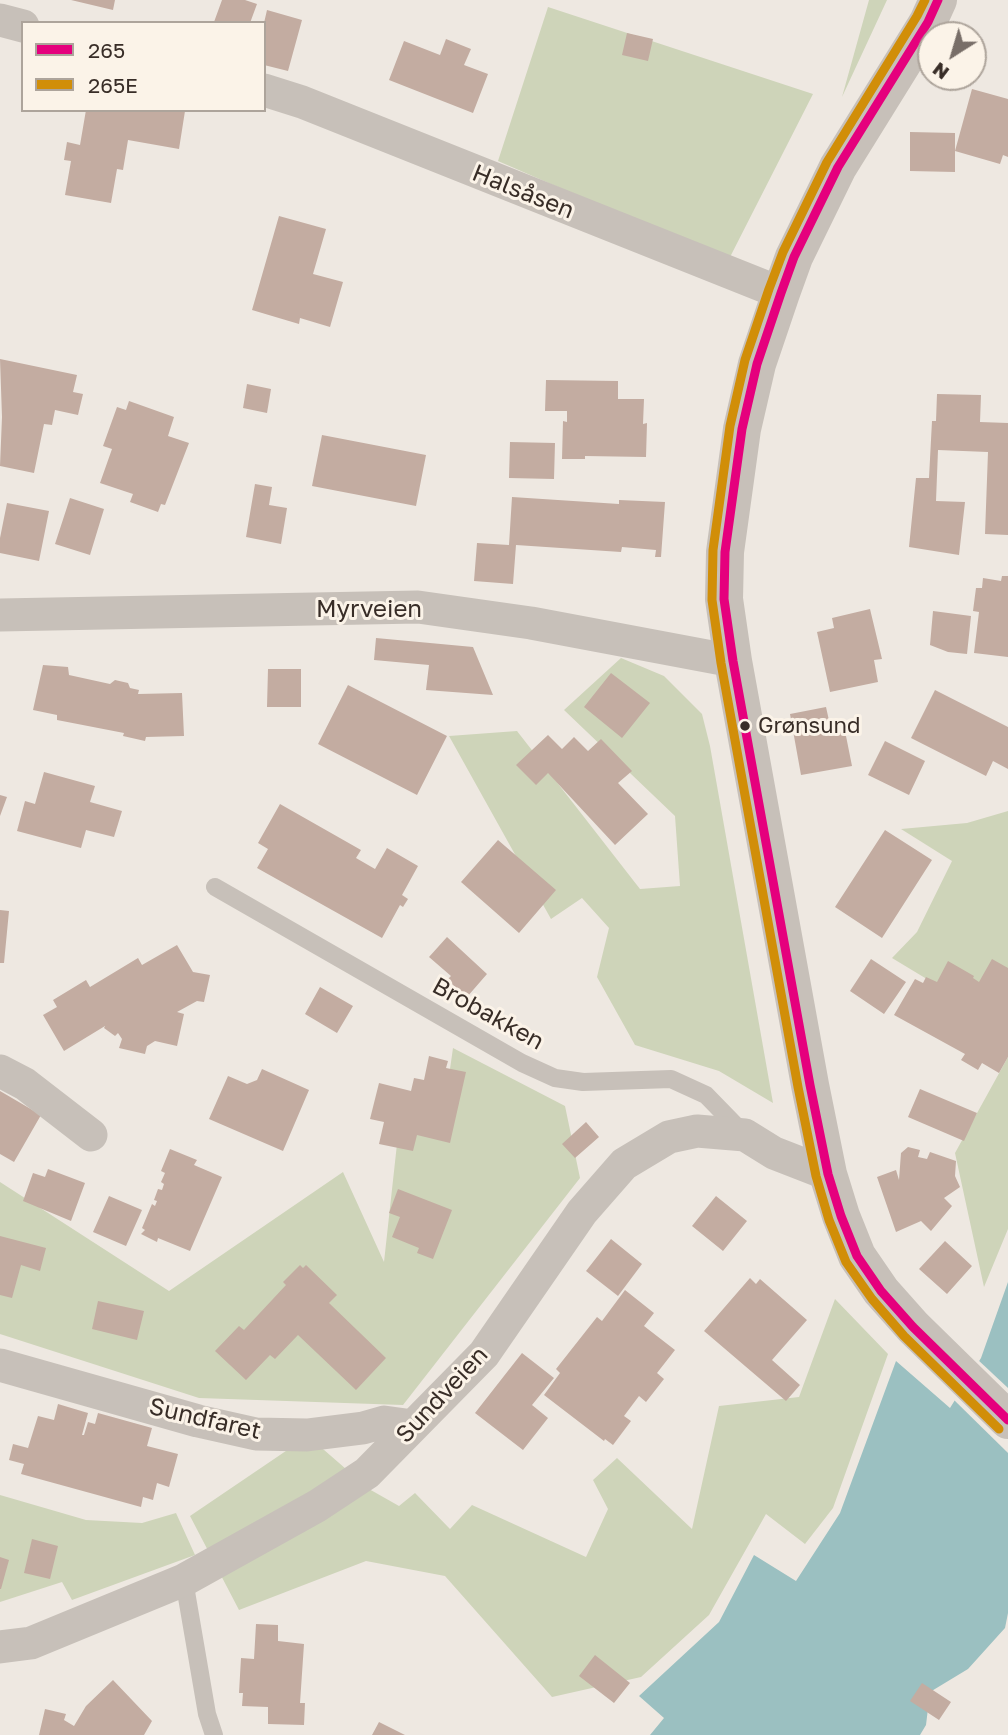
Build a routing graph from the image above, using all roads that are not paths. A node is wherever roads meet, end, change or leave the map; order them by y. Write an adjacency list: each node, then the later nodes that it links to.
1 (938, 0): 5 (street)
2 (0, 20): 3 (street)
3 (21, 25)
4 (266, 91): 5 (street, Halsåsen)
5 (781, 293): 7 (street)
6 (0, 615): 7 (street, Myrveien)
7 (733, 662): 12 (street)
8 (215, 887): 11 (lane, Brobakken)
9 (0, 1071): 10 (street)
10 (91, 1135)
11 (745, 1135): 12 (street, Sundveien); 15 (street, Sundveien)
12 (828, 1174): 14 (street)
13 (0, 1366): 15 (street, Sundfaret)
14 (1008, 1420)
15 (413, 1426): 16 (street, Sundveien)
16 (184, 1580): 17 (street, Sundveien); 18 (lane)
17 (0, 1647)
18 (214, 1735)

